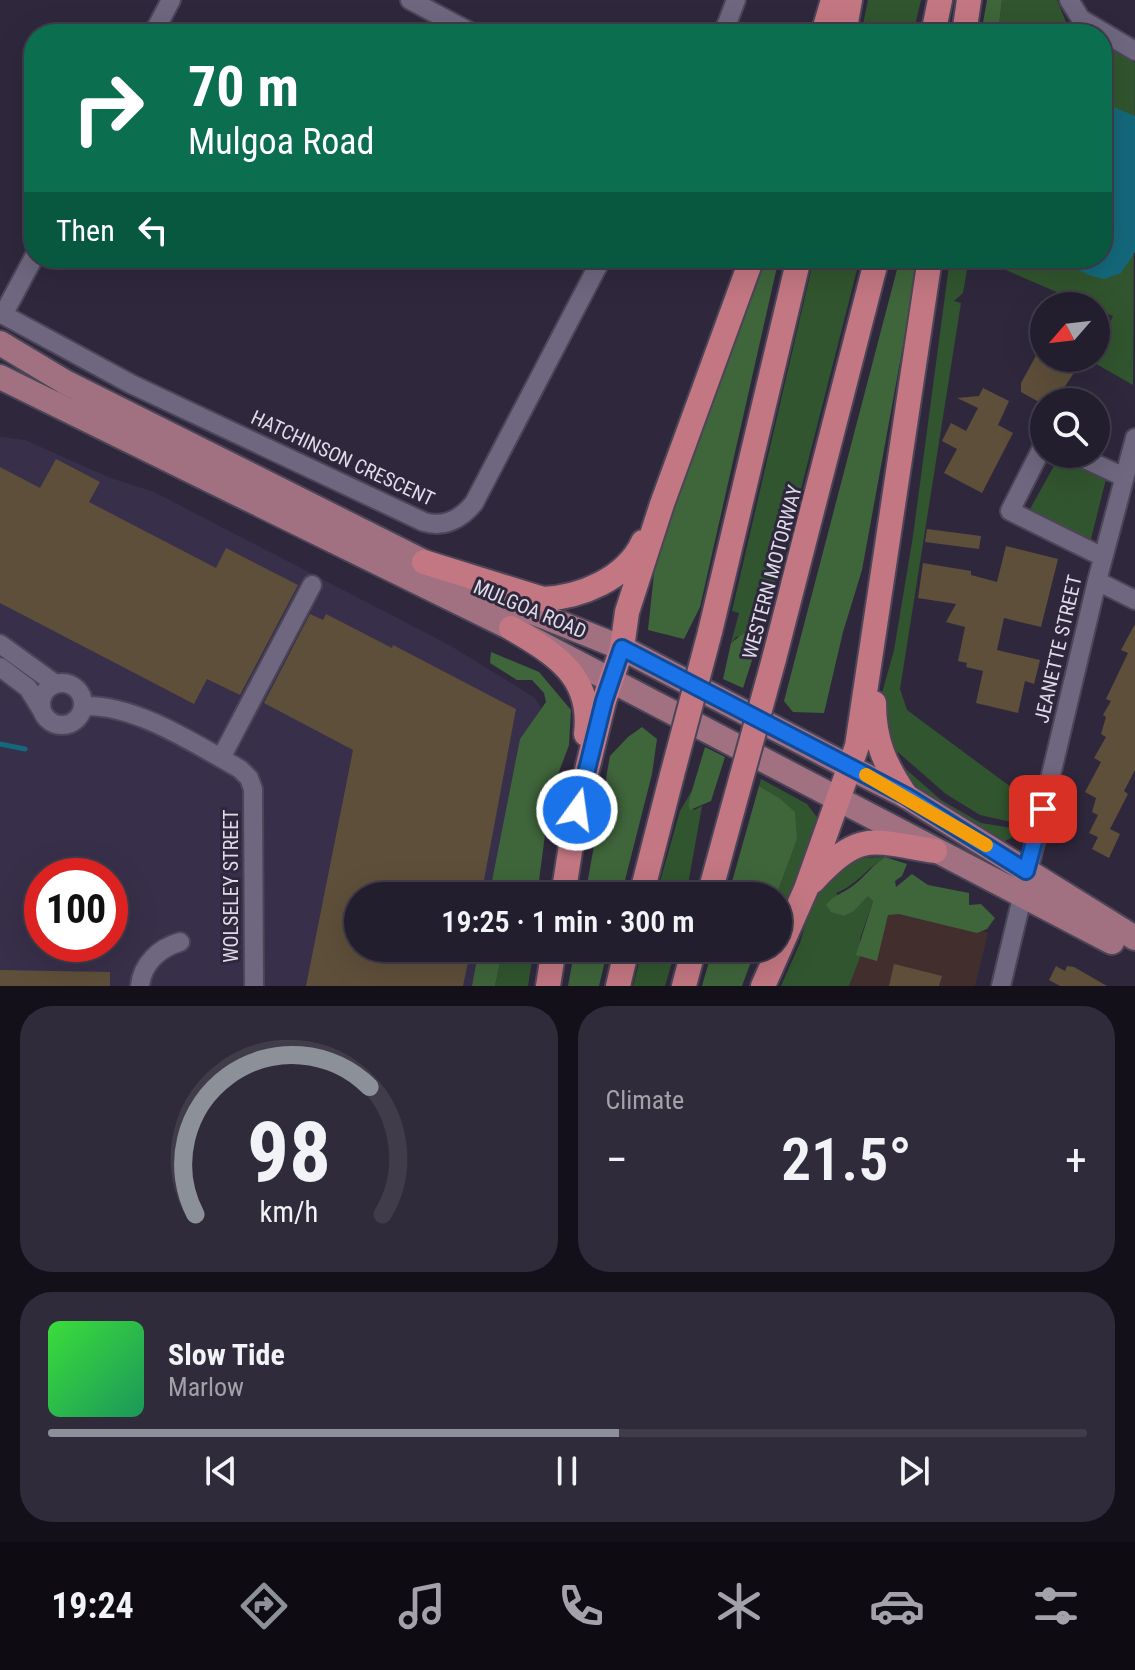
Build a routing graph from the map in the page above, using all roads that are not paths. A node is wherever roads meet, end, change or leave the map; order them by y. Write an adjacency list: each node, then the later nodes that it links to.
1 (171, 0): 9 (street)
2 (410, 0): 10 (street)
3 (736, 0): 11 (street)
4 (833, 0): 12 (highway)
5 (850, 0): 13 (highway)
6 (940, 0): 14 (highway)
7 (969, 0): 15 (highway)
8 (1069, 0): 16 (street)
9 (158, 24)
10 (455, 24)
11 (727, 24)
12 (826, 24)
13 (846, 24)
14 (935, 24)
15 (965, 24)
16 (1089, 24)
17 (1112, 37): 18 (street)
18 (1135, 51)
19 (28, 268): 25 (street, HATCHINSON CRESCENT)
20 (597, 268): 25 (street, HATCHINSON CRESCENT)
21 (748, 268): 33 (highway)
22 (797, 268): 56 (highway, bridge)
23 (874, 268): 57 (highway, WESTERN MOTORWAY, bridge)
24 (929, 268): 40 (highway)
25 (2, 314)
26 (0, 343): 35 (main road, MULGOA ROAD)
27 (0, 377): 28 (main road, MULGOA ROAD)
28 (12, 386): 39 (main road, MULGOA ROAD)
29 (1135, 438): 32 (street, JEANETTE STREET)
30 (1032, 468): 34 (street)
31 (1104, 468): 32 (street)
32 (1124, 477): 34 (street, JEANETTE STREET)
33 (662, 504): 35 (highway); 42 (highway)
34 (1103, 557): 36 (street, JEANETTE STREET)
35 (424, 562): 42 (main road, MULGOA ROAD)
36 (1097, 581): 38 (street); 54 (street, JEANETTE STREET)
37 (312, 585): 48 (street)
38 (1135, 600)
39 (511, 628): 44 (main road, MULGOA ROAD); 52 (highway)
40 (874, 641): 49 (highway); 50 (highway)
41 (0, 644): 45 (street)
42 (622, 648): 44 (highway); 49 (main road, MULGOA ROAD)
43 (0, 667): 47 (street)
44 (610, 680): 51 (main road, MULGOA ROAD); 52 (highway)
45 (54, 683): 46 (street); 47 (street)
46 (83, 706): 47 (street); 48 (street, WOLSELEY STREET)
47 (41, 709)
48 (221, 758): 67 (street, WOLSELEY STREET)
49 (849, 767): 50 (main road, MULGOA ROAD); 51 (highway)
50 (906, 796): 54 (main road, MULGOA ROAD)
51 (838, 798): 53 (main road, MULGOA ROAD); 58 (highway)
52 (577, 810): 55 (highway)
53 (935, 851): 58 (highway); 59 (main road, MULGOA ROAD)
54 (1026, 871): 59 (street, JEANETTE STREET); 60 (main road, MULGOA ROAD)
55 (565, 882)
56 (645, 882)
57 (713, 882)
58 (806, 889): 71 (highway)
59 (1022, 895): 62 (main road, MULGOA ROAD); 72 (street, JEANETTE STREET)
60 (1135, 938)
61 (180, 942): 66 (street)
62 (1135, 954)
63 (552, 962): 68 (highway)
64 (624, 962): 69 (highway)
65 (690, 962): 70 (highway)
66 (140, 986)
67 (254, 986)
68 (548, 986)
69 (618, 986)
70 (684, 986)
71 (763, 986)
72 (1001, 986)

